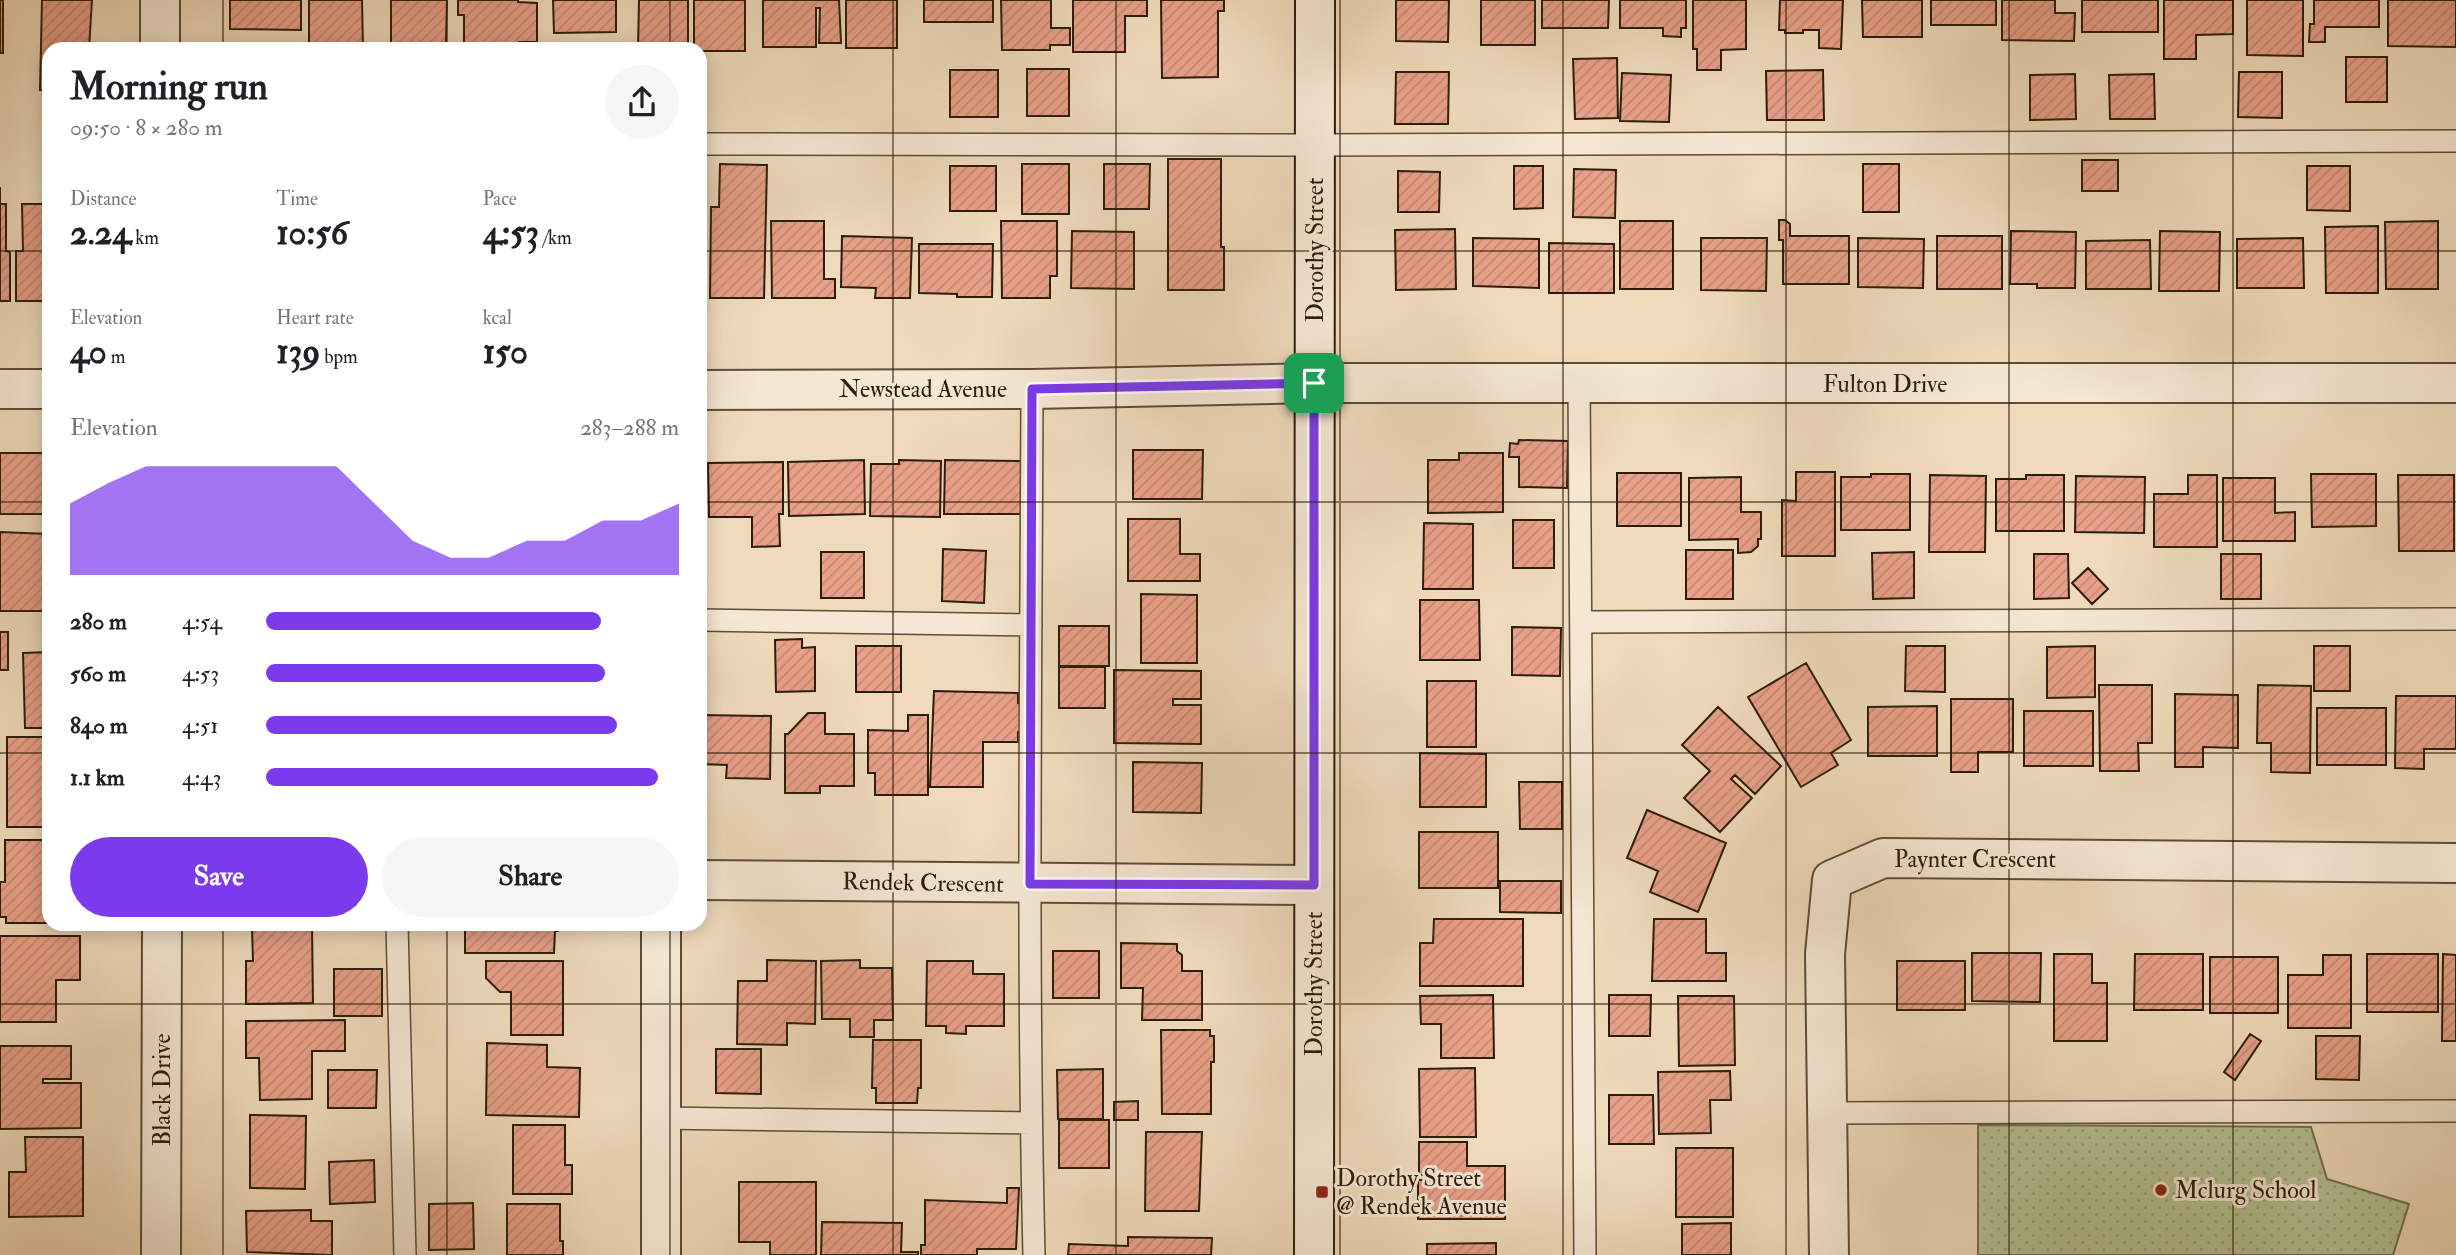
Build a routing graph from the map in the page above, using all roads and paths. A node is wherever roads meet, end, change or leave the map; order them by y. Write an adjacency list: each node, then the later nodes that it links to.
1 (160, 0): 3 (street)
2 (1315, 0): 6 (street, Dorothy Street)
3 (160, 42)
4 (2456, 142): 6 (lane)
5 (707, 144): 6 (lane)
6 (1315, 145): 7 (street, Dorothy Street)
7 (1314, 383): 9 (street, Fulton Drive); 12 (street, Newstead Avenue); 21 (street, Dorothy Street)
8 (2456, 383): 9 (street, Fulton Drive)
9 (1579, 384): 16 (lane)
10 (0, 389): 11 (street)
11 (42, 389)
12 (1032, 389): 13 (street, Newstead Avenue); 17 (lane)
13 (707, 390)
14 (2456, 619): 16 (lane)
15 (707, 620): 17 (lane)
16 (1583, 622): 34 (lane)
17 (1031, 625): 20 (lane)
18 (2456, 863): 26 (street, Paynter Crescent)
19 (707, 880): 20 (street, Rendek Crescent)
20 (1030, 884): 21 (street, Rendek Crescent); 28 (lane)
21 (1314, 885): 33 (street, Dorothy Street)
22 (162, 931): 29 (street, Black Drive)
23 (397, 931): 30 (lane)
24 (661, 931): 27 (street)
25 (2456, 1111): 26 (lane)
26 (1828, 1113): 35 (street, Paynter Crescent)
27 (660, 1118): 28 (lane); 31 (street)
28 (1031, 1124): 32 (lane)
29 (161, 1255)
30 (405, 1255)
31 (661, 1255)
32 (1034, 1255)
33 (1314, 1255)
34 (1585, 1255)
35 (1829, 1255)

